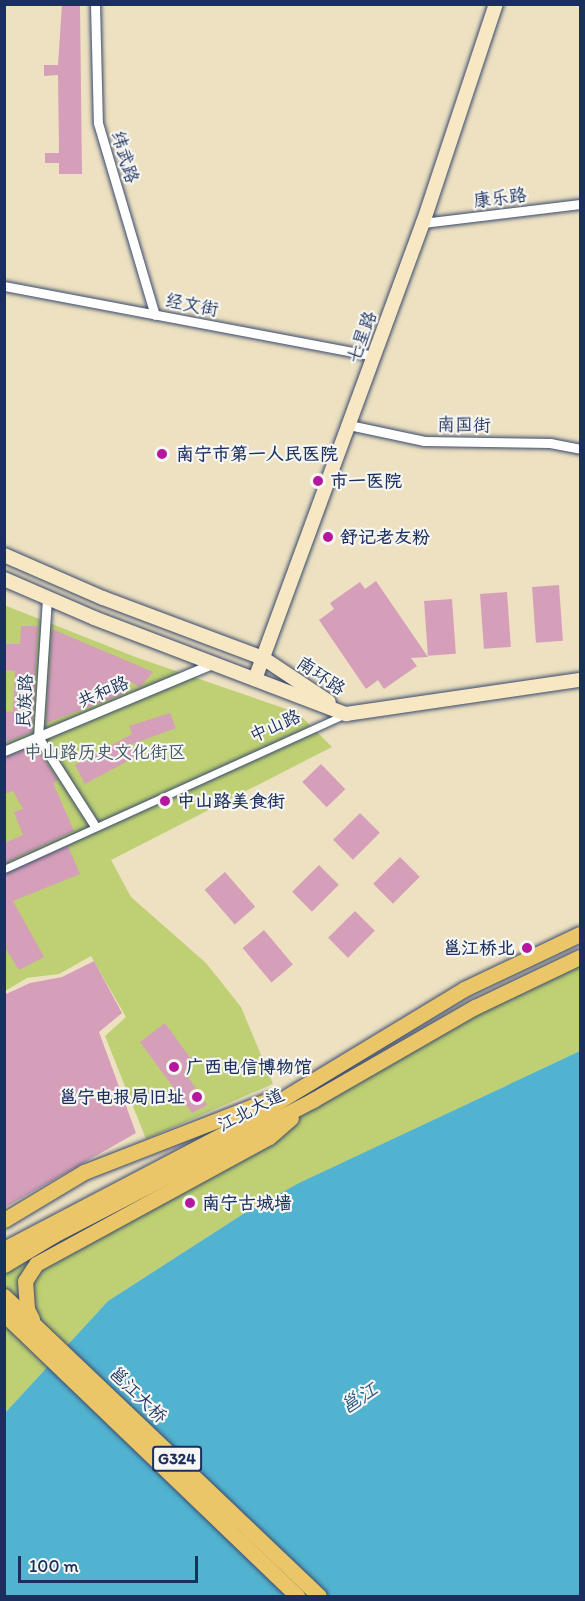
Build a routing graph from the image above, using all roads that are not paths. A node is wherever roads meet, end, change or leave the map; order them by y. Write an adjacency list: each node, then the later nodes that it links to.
1 (95, 4): 6 (street, 纬武路)
2 (496, 4): 4 (main road, 七星路)
3 (580, 204): 4 (street, 康乐路)
4 (423, 223): 7 (main road, 七星路)
5 (4, 286): 6 (street, 经文街)
6 (155, 315): 7 (street, 经文街)
7 (374, 356): 8 (main road, 七星路)
8 (349, 425): 9 (street, 南国街); 13 (main road, 七星路)
9 (580, 449)
10 (4, 555): 13 (main road, 南环路)
11 (4, 579): 12 (main road, 南环路)
12 (47, 598): 14 (main road, 南环路); 18 (street, 民族路)
13 (262, 658): 15 (main road, 七星路); 17 (main road, 南环路)
14 (214, 663): 15 (main road, 南环路); 18 (street, 共和路)
15 (255, 679): 17 (main road, 南环路)
16 (580, 680): 17 (main road, 中山路)
17 (346, 714): 20 (street, 中山路)
18 (38, 737): 19 (street, 共和路); 20 (street, 民族路)
19 (4, 751)
20 (96, 826): 21 (street, 中山路)
21 (4, 869)
22 (580, 934): 24 (main road, 江北大道)
23 (580, 957): 25 (main road, 江北大道)
24 (303, 1087): 26 (main road, 江北大道); 27 (main road)
25 (313, 1100): 26 (main road, 江北大道); 33 (main road)
26 (241, 1131): 28 (main road, 江北大道); 29 (main road, 江北大道)
27 (4, 1220)
28 (4, 1249)
29 (4, 1265)
30 (4, 1296): 33 (main road, G324)
31 (4, 1314): 33 (main road, G324)
32 (4, 1323): 33 (main road)
33 (28, 1327): 34 (main road, 邕江大桥 / G324); 35 (main road, 邕江大桥 / G324)
34 (297, 1596)
35 (320, 1596)

